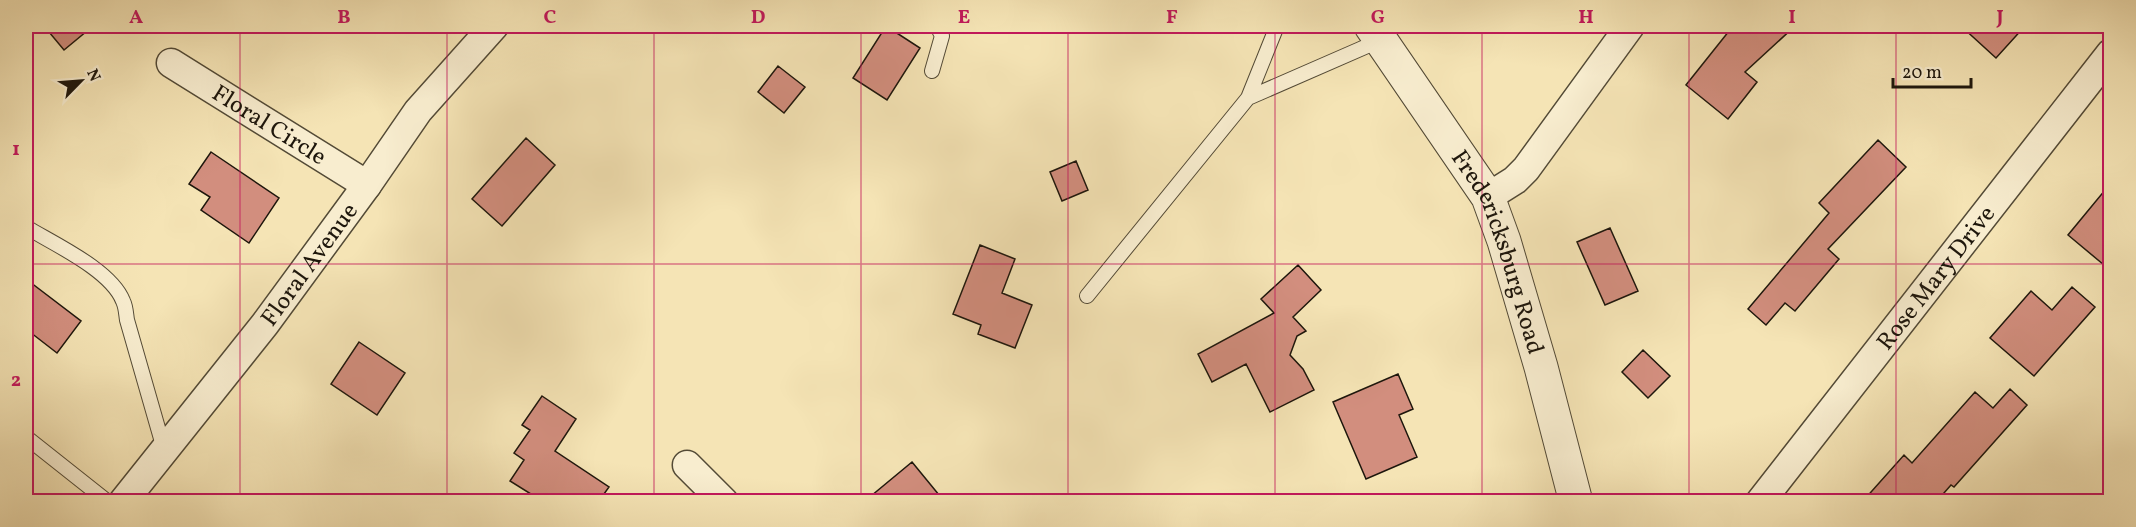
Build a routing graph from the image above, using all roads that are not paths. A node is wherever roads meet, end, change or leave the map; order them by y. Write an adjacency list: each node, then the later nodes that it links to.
1 (494, 26): 10 (street, Floral Avenue)
2 (937, 26): 8 (lane)
3 (1277, 26): 9 (lane)
4 (1630, 26): 11 (street)
5 (1376, 33): 9 (lane); 11 (street, Fredericksburg Road)
6 (2110, 54): 21 (street, Rose Mary Drive)
7 (171, 63): 10 (street, Floral Circle)
8 (932, 71)
9 (1248, 98): 13 (lane)
10 (367, 185): 15 (street, Floral Avenue)
11 (1488, 197): 20 (street, Fredericksburg Road)
12 (26, 227): 15 (lane)
13 (1087, 296)
14 (26, 437): 17 (lane)
15 (164, 451): 18 (street, Floral Avenue)
16 (687, 465): 19 (street)
17 (108, 501)
18 (123, 501)
19 (724, 501)
20 (1576, 501)
21 (1760, 501)

